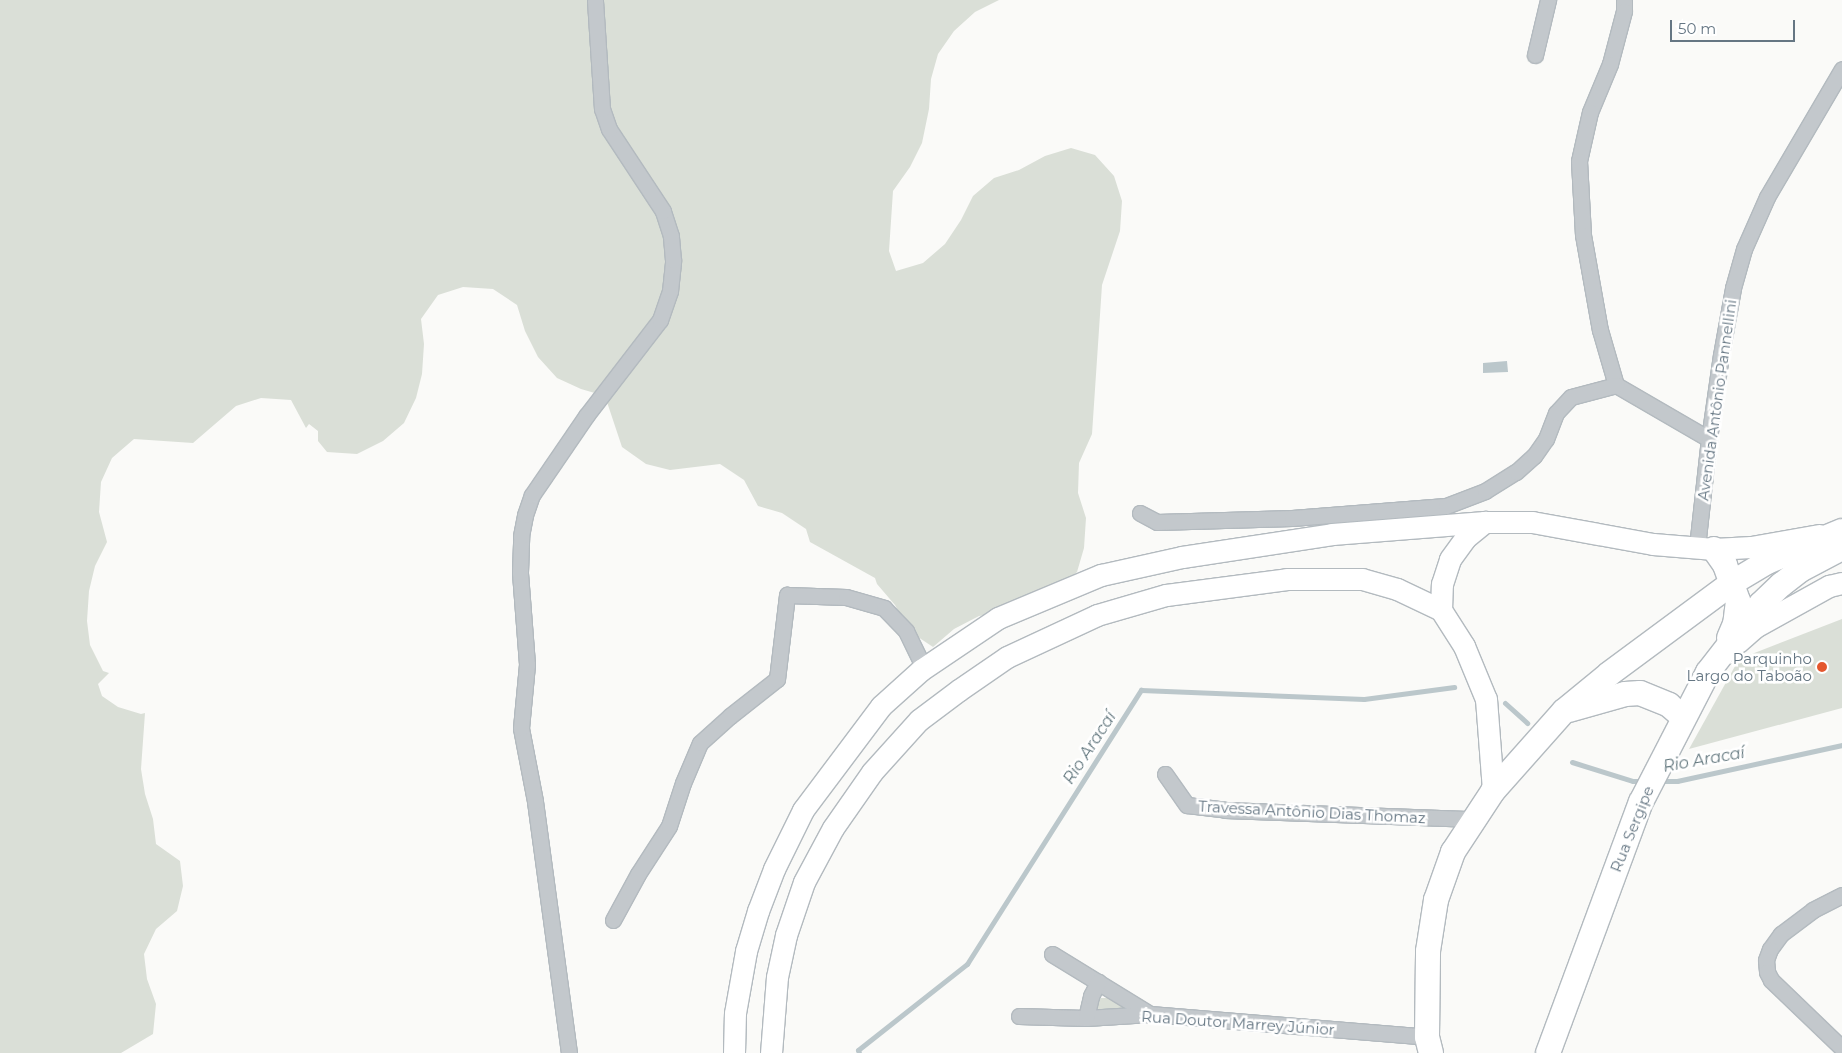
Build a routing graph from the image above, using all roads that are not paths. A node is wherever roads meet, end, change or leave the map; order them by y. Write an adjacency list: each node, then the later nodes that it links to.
1 (595, 0): 31 (street)
2 (1548, 0): 4 (street)
3 (1624, 0): 6 (street)
4 (1535, 55)
5 (1842, 69): 7 (street, Avenida Antônio Pannellini)
6 (1616, 384): 7 (street); 8 (street)
7 (1709, 439): 11 (street, Avenida Antônio Pannellini)
8 (1140, 513)
9 (1485, 522): 11 (main road); 14 (main road); 16 (main road)
10 (1841, 537): 11 (main road); 12 (main road); 15 (main road, Rua Sergipe)
11 (1706, 548): 12 (main road)
12 (1732, 583): 15 (main road); 17 (main road)
13 (1842, 583): 15 (main road)
14 (1441, 610): 20 (main road); 33 (main road)
15 (1720, 655): 18 (main road, Rua Sergipe)
16 (924, 668): 23 (street); 32 (main road)
17 (1564, 711): 18 (main road); 20 (main road)
18 (1683, 717): 34 (main road, Rua Sergipe)
19 (1165, 774): 21 (street, Travessa Antônio Dias Thomaz)
20 (1493, 791): 21 (main road)
21 (1474, 819): 29 (main road)
22 (1842, 896): 30 (street)
23 (613, 920)
24 (1052, 954): 25 (street)
25 (1098, 982): 26 (street); 28 (street)
26 (1150, 1014): 28 (street, Rua Doutor Marrey Júnior); 29 (street, Rua Doutor Marrey Júnior)
27 (1019, 1016): 28 (street, Rua Doutor Marrey Júnior)
28 (1086, 1018)
29 (1429, 1045)
30 (1842, 1048)
31 (569, 1053)
32 (734, 1053)
33 (771, 1053)
34 (1548, 1053)

